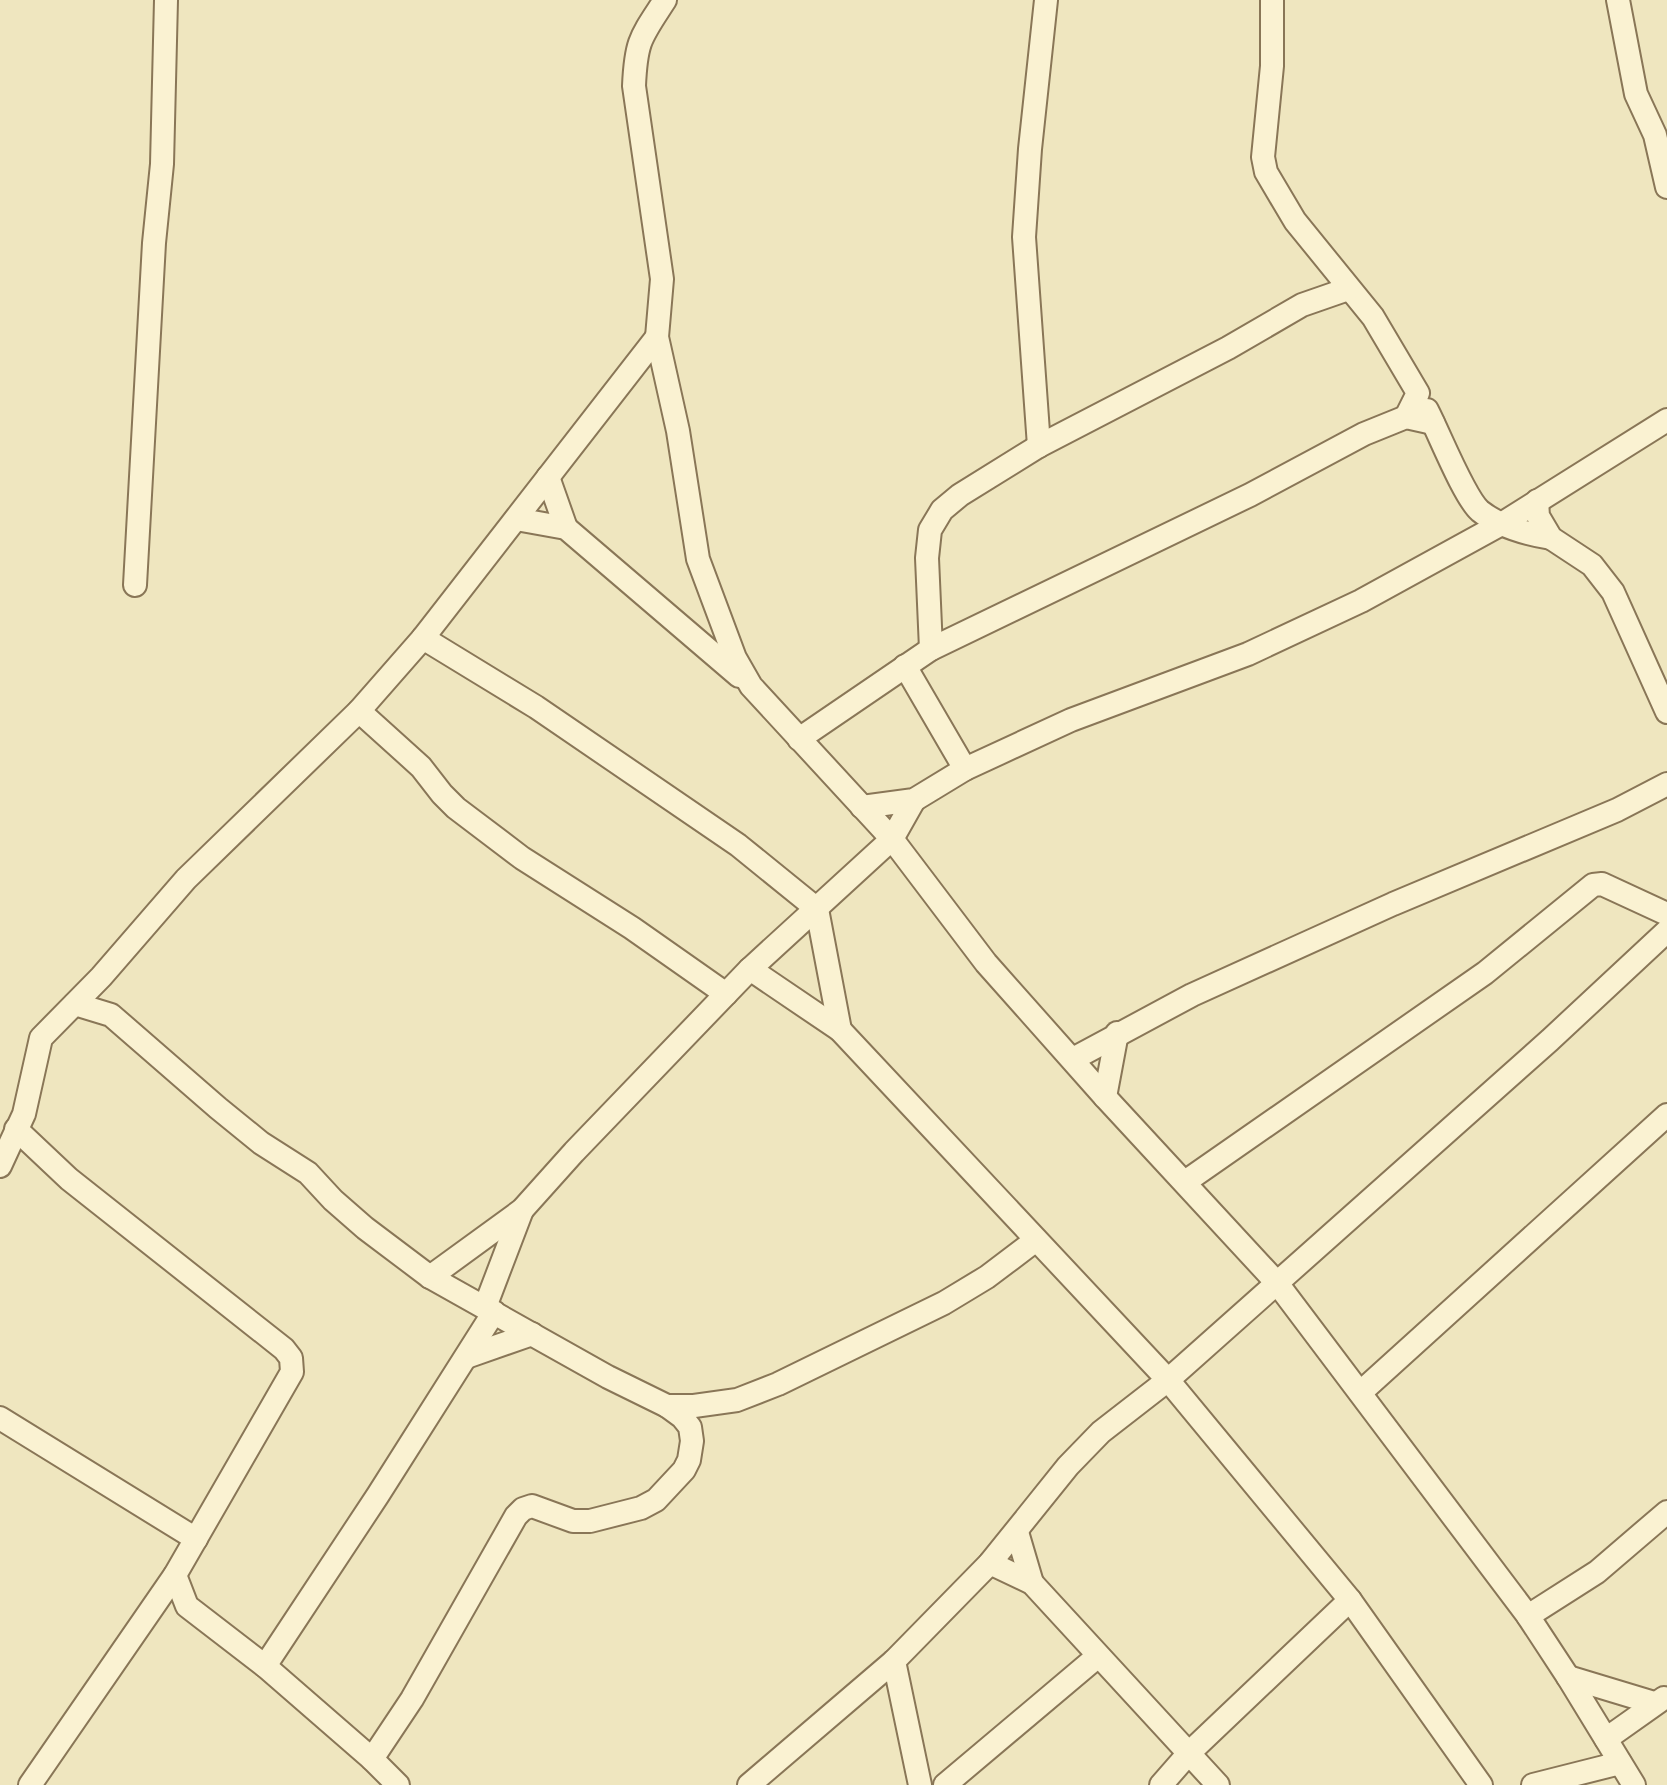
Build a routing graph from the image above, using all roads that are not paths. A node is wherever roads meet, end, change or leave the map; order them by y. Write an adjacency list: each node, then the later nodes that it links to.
1 (166, 0): 20 (street)
2 (665, 0): 8 (street)
3 (1046, 0): 13 (street)
4 (1272, 0): 7 (street)
5 (1618, 0): 6 (street)
6 (1667, 187)
7 (1348, 289): 9 (street); 13 (street)
8 (657, 337): 14 (street); 24 (street)
9 (1418, 393): 10 (street); 12 (street)
10 (1406, 417): 12 (street); 22 (street)
11 (1667, 420): 15 (street)
12 (1433, 423): 17 (street)
13 (1039, 446): 22 (street)
14 (548, 477): 16 (street); 18 (street)
15 (1537, 501): 17 (street); 19 (street)
16 (516, 519): 18 (street); 21 (street)
17 (1503, 523): 19 (street); 28 (street)
18 (566, 528): 24 (street)
19 (1551, 538): 26 (street)
20 (135, 585)
21 (423, 638): 25 (street); 33 (street)
22 (931, 649): 23 (street)
23 (905, 666): 27 (street); 28 (street)
24 (751, 686): 27 (street)
25 (359, 711): 37 (street); 38 (street)
26 (1667, 712)
27 (799, 739): 31 (street)
28 (965, 769): 30 (street)
29 (1666, 782): 42 (street)
30 (914, 800): 31 (street); 32 (street)
31 (862, 807): 32 (street)
32 (892, 839): 33 (street); 43 (street)
33 (817, 909): 36 (street); 41 (street)
34 (1667, 914): 48 (street)
35 (1667, 931): 52 (street)
36 (750, 969): 38 (street); 41 (street)
37 (101, 977): 39 (street); 40 (street)
38 (726, 994): 49 (street)
39 (75, 1004): 40 (street); 46 (street)
40 (111, 1015): 51 (street)
41 (840, 1030): 50 (street)
42 (1117, 1033): 43 (street); 44 (street)
43 (1073, 1059): 44 (street)
44 (1105, 1097): 48 (street)
45 (1667, 1115): 57 (street)
46 (16, 1129): 47 (street); 62 (street)
47 (0, 1166)
48 (1185, 1182): 52 (street)
49 (522, 1210): 51 (street); 53 (street)
50 (1036, 1240): 56 (street); 58 (street)
51 (430, 1277): 53 (street)
52 (1277, 1283): 56 (street); 57 (street)
53 (490, 1310): 54 (street); 55 (street)
54 (532, 1334): 55 (street); 58 (street)
55 (469, 1356): 72 (street)
56 (1168, 1380): 61 (street); 66 (street)
57 (1361, 1392): 69 (street)
58 (667, 1406): 77 (street)
59 (0, 1418): 62 (street)
60 (1667, 1512): 69 (street)
61 (1017, 1532): 63 (street); 65 (street)
62 (196, 1539): 64 (street)
63 (990, 1563): 65 (street); 71 (street)
64 (175, 1575): 67 (street); 68 (street)
65 (1032, 1583): 70 (street)
66 (1350, 1600): 76 (street); 86 (street)
67 (156, 1602): 68 (street); 79 (street)
68 (187, 1606): 72 (street)
69 (1528, 1616): 73 (street)
70 (1098, 1656): 76 (street); 83 (street)
71 (894, 1661): 81 (street); 82 (street)
72 (265, 1666): 77 (street)
73 (1568, 1677): 74 (street); 75 (street)
74 (1660, 1699): 75 (street)
75 (1606, 1739): 78 (street)
76 (1189, 1753): 84 (street); 85 (street)
77 (372, 1759): 80 (street)
78 (1620, 1763): 87 (street); 88 (street)
79 (30, 1785)
80 (398, 1785)
81 (749, 1785)
82 (920, 1785)
83 (945, 1785)
84 (1161, 1785)
85 (1218, 1785)
86 (1481, 1785)
87 (1533, 1785)
88 (1634, 1785)

